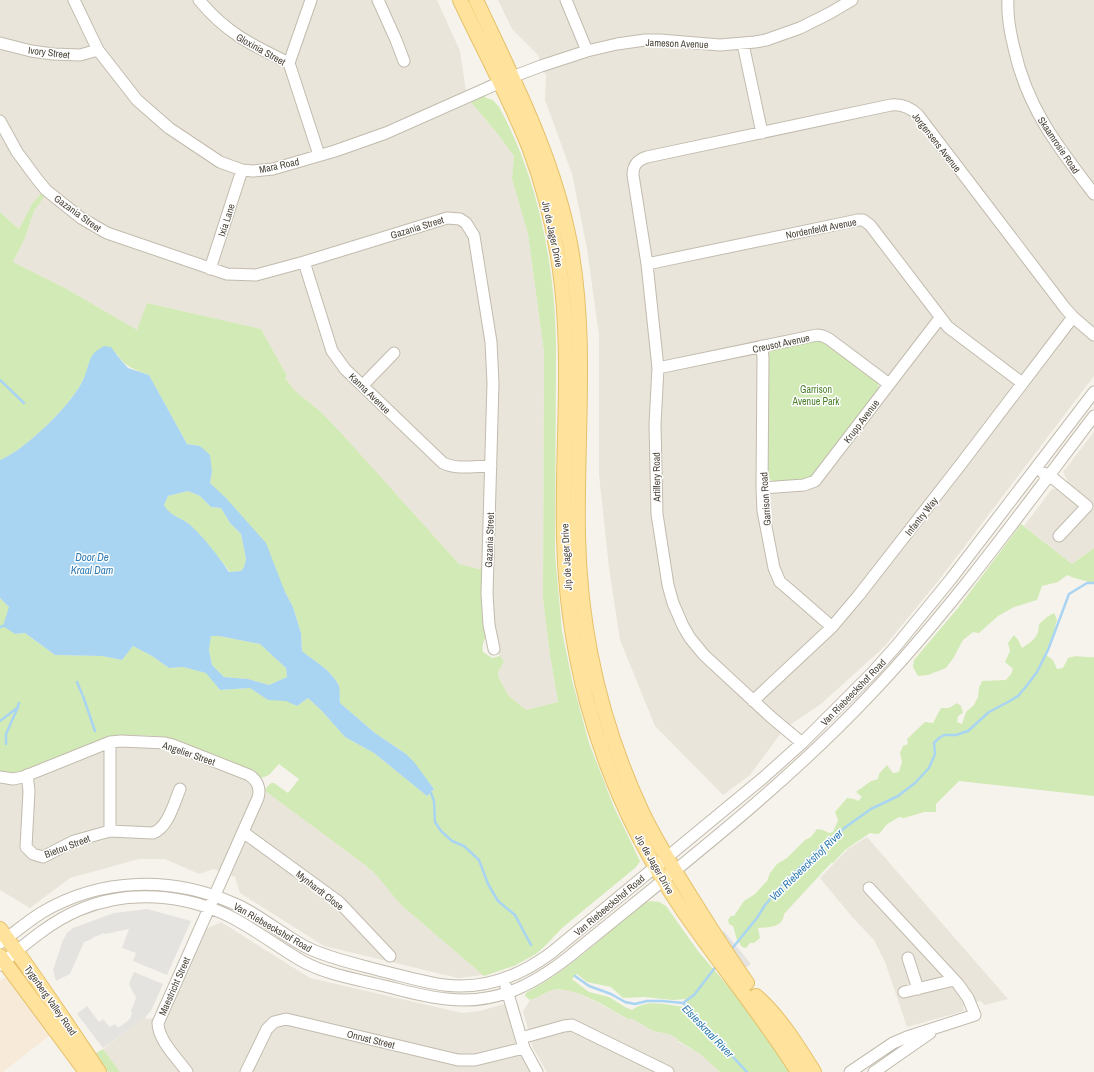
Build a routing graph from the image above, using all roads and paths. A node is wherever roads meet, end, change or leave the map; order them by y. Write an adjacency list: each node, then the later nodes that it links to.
1 (74, 0): 12 (street, Mara Road)
2 (199, 0): 15 (street, Gloxinia Street)
3 (311, 0): 15 (street)
4 (378, 0): 14 (street)
5 (460, 0): 17 (main road, Jip de Jager Drive)
6 (476, 0): 16 (main road, Jip de Jager Drive)
7 (566, 0): 13 (street)
8 (852, 0): 11 (street, Jameson Avenue)
9 (1008, 0): 23 (street, Skaamrosie Road)
10 (0, 42): 12 (street, Ivory Street)
11 (743, 44): 13 (street, Jameson Avenue); 19 (street)
12 (98, 50): 22 (street, Mara Road)
13 (587, 51): 16 (street, Jameson Avenue)
14 (404, 61)
15 (289, 63): 20 (street, Gloxinia Street)
16 (512, 77): 17 (street, Jameson Avenue); 55 (main road, Jip de Jager Drive)
17 (499, 83): 20 (street, Mara Road); 56 (main road, Jip de Jager Drive)
18 (0, 121): 26 (street, Gazania Street)
19 (762, 133): 21 (street, Jorgensens Avenue); 27 (street, Jorgensens Avenue)
20 (319, 155): 22 (street, Mara Road)
21 (639, 160): 25 (street, Artillery Road)
22 (242, 170): 26 (street, Ixia Lane)
23 (1094, 194)
24 (304, 262): 26 (street, Gazania Street); 35 (street, Kanna Avenue); 39 (street, Gazania Street)
25 (647, 264): 28 (street, Nordenfeldt Avenue); 32 (street, Artillery Road)
26 (210, 269)
27 (1073, 317): 29 (street, Jorgensens Avenue); 33 (street, Infantry Way)
28 (940, 318): 33 (street, Nordenfeldt Avenue); 34 (street, Krupp Avenue)
29 (1094, 335)
30 (762, 346): 32 (street, Creusot Avenue); 34 (street, Creusot Avenue); 42 (street, Garrison Road)
31 (394, 353): 35 (street)
32 (658, 368): 47 (street, Artillery Road)
33 (1022, 383): 45 (street, Infantry Way)
34 (889, 384): 42 (street, Krupp Avenue)
35 (363, 386): 39 (street, Kanna Avenue)
36 (1094, 392): 38 (street, Van Riebeeckshof Road)
37 (1094, 416): 40 (street, Van Riebeeckshof Road)
38 (1052, 447): 40 (street); 41 (street, Van Riebeeckshof Road)
39 (491, 466): 46 (street, Gazania Street)
40 (1049, 475): 41 (street); 43 (street); 57 (street, Van Riebeeckshof Road)
41 (1028, 480): 49 (street, Van Riebeeckshof Road)
42 (762, 488): 45 (street, Garrison Road)
43 (1091, 504): 44 (street)
44 (1060, 536)
45 (832, 627): 47 (street, Infantry Way)
46 (494, 649)
47 (753, 702): 49 (street, Artillery Road)
48 (110, 742): 50 (street, Angelier Street); 53 (street); 54 (street, Angelier Street)
49 (802, 743): 55 (street, Van Riebeeckshof Road)
50 (27, 775): 51 (street, Angelier Street); 53 (street, Bietou Street)
51 (0, 777)
52 (180, 789): 53 (street, Bietou Street)
53 (110, 831)
54 (243, 832): 60 (street, Angelier Street); 65 (street, Mynhardt Close)
55 (666, 858): 56 (street, Van Riebeeckshof Road); 57 (main road, Jip de Jager Drive)
56 (655, 866): 58 (main road, Jip de Jager Drive); 69 (street, Van Riebeeckshof Road)
57 (674, 871): 58 (street, Van Riebeeckshof Road); 63 (main road, Jip de Jager Drive)
58 (663, 880): 63 (main road, Jip de Jager Drive); 73 (street, Van Riebeeckshof Road)
59 (869, 888): 70 (street)
60 (214, 896): 61 (street, Maestricht Street); 62 (street, Van Riebeeckshof Road); 69 (street, Van Riebeeckshof Road)
61 (209, 909): 64 (street, Van Riebeeckshof Road); 73 (street, Van Riebeeckshof Road); 79 (street, Maestricht Street)
62 (2, 937): 64 (main road, Tygerberg Valley Road)
63 (712, 943): 68 (main road, Jip de Jager Drive)
64 (17, 951): 67 (street, Van Riebeeckshof Road); 78 (main road, Tygerberg Valley Road)
65 (390, 956)
66 (908, 958): 71 (street)
67 (1, 961): 77 (main road, Tygerberg Valley Road)
68 (738, 978): 74 (main road, Jip de Jager Drive); 83 (main road, Jip de Jager Drive)
69 (503, 979): 73 (street)
70 (954, 980): 71 (street); 75 (street)
71 (918, 989): 72 (street)
72 (904, 992)
73 (508, 993): 76 (street)
74 (756, 996): 84 (main road, Jip de Jager Drive); 85 (main road)
75 (937, 1028): 86 (street); 87 (street)
76 (523, 1043): 80 (street, Onrust Street); 81 (street); 82 (street, Onrust Street)
77 (86, 1072)
78 (99, 1072)
79 (187, 1072)
80 (246, 1072)
81 (537, 1072)
82 (668, 1072)
83 (798, 1072)
84 (809, 1072)
85 (814, 1072)
86 (850, 1072)
87 (874, 1072)

